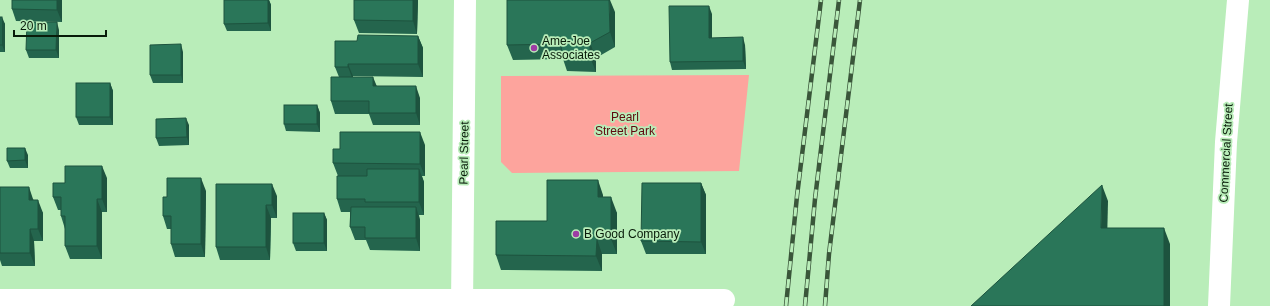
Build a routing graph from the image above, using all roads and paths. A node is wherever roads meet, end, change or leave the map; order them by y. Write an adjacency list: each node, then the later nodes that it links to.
1 (465, 0): 5 (street, Pearl Street)
2 (1238, 0): 6 (street, Commercial Street)
3 (0, 300): 5 (street)
4 (724, 300): 5 (street)
5 (462, 303)
6 (1219, 306)

